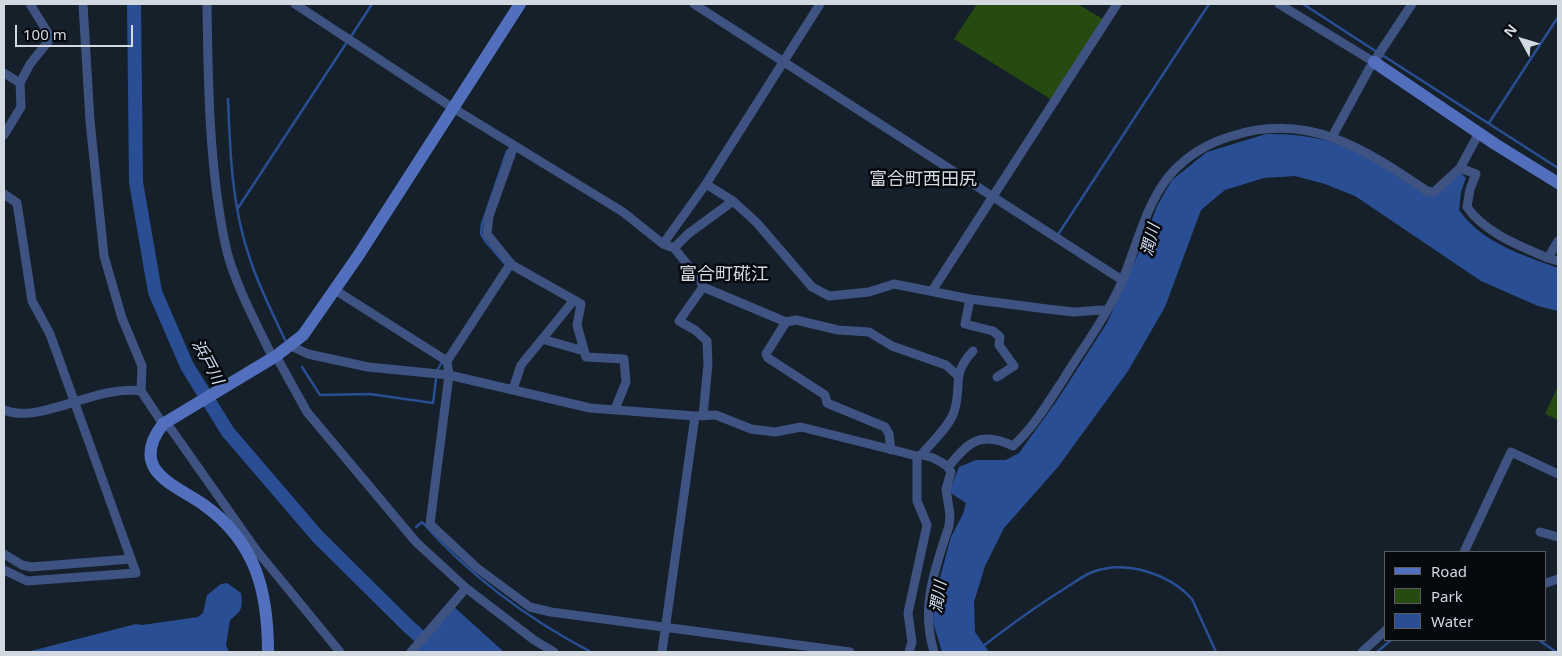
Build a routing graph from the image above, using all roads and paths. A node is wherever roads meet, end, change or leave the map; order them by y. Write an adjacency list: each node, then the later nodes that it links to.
1 (30, 4): 14 (street)
2 (83, 4): 49 (street)
3 (208, 4): 44 (street)
4 (295, 4): 15 (street)
5 (520, 4): 15 (street)
6 (694, 4): 11 (street)
7 (820, 4): 11 (street)
8 (1117, 4): 24 (street)
9 (1280, 4): 12 (street)
10 (1412, 4): 12 (street)
11 (783, 61): 22 (street); 24 (street)
12 (1374, 62): 17 (street); 18 (street)
13 (4, 73): 14 (street)
14 (20, 83): 16 (street)
15 (453, 108): 19 (street); 34 (street)
16 (4, 135)
17 (1483, 136): 20 (street); 21 (street)
18 (1332, 137): 20 (street); 32 (street)
19 (514, 146): 27 (street); 31 (street)
20 (1460, 168): 29 (street)
21 (1558, 183)
22 (706, 184): 25 (street); 27 (street)
23 (4, 194): 51 (street)
24 (992, 196): 32 (street); 35 (street)
25 (733, 201): 28 (street); 35 (street)
26 (1558, 240): 29 (street)
27 (663, 244): 28 (street)
28 (674, 248): 33 (street)
29 (1548, 258): 30 (street)
30 (1558, 261)
31 (511, 263): 37 (street); 45 (street)
32 (1122, 280): 38 (street)
33 (703, 287): 39 (street); 54 (street)
34 (335, 290): 41 (street); 45 (street)
35 (932, 291): 36 (street)
36 (970, 299): 38 (street); 48 (street)
37 (574, 300): 40 (street); 42 (street)
38 (1106, 312): 58 (street)
39 (786, 322): 47 (street); 56 (street)
40 (542, 339): 42 (street); 50 (street)
41 (291, 346): 44 (street); 46 (street)
42 (584, 351): 52 (street)
43 (973, 351): 47 (street)
44 (275, 357): 55 (street); 66 (street)
45 (447, 361): 46 (street)
46 (449, 375): 50 (street); 67 (street)
47 (957, 375): 57 (street)
48 (997, 377)
49 (141, 388): 51 (street); 55 (street)
50 (513, 389): 52 (street)
51 (73, 401): 53 (street); 64 (street)
52 (615, 409): 54 (street)
53 (4, 410)
54 (699, 416): 56 (street); 67 (street)
55 (169, 420): 69 (street); 70 (street)
56 (891, 450): 57 (street)
57 (921, 456): 58 (street); 75 (street)
58 (946, 465): 76 (street)
59 (1558, 474): 62 (street)
60 (1540, 532): 61 (street)
61 (1558, 537)
62 (1464, 551)
63 (4, 554): 64 (street)
64 (131, 559): 65 (street)
65 (4, 570)
66 (466, 588): 71 (street); 72 (street)
67 (665, 627): 73 (street); 74 (street)
68 (1384, 632): 77 (street)
69 (268, 652)
70 (340, 652)
71 (411, 652)
72 (554, 652)
73 (662, 652)
74 (850, 652)
75 (909, 652)
76 (934, 652)
77 (1362, 652)

